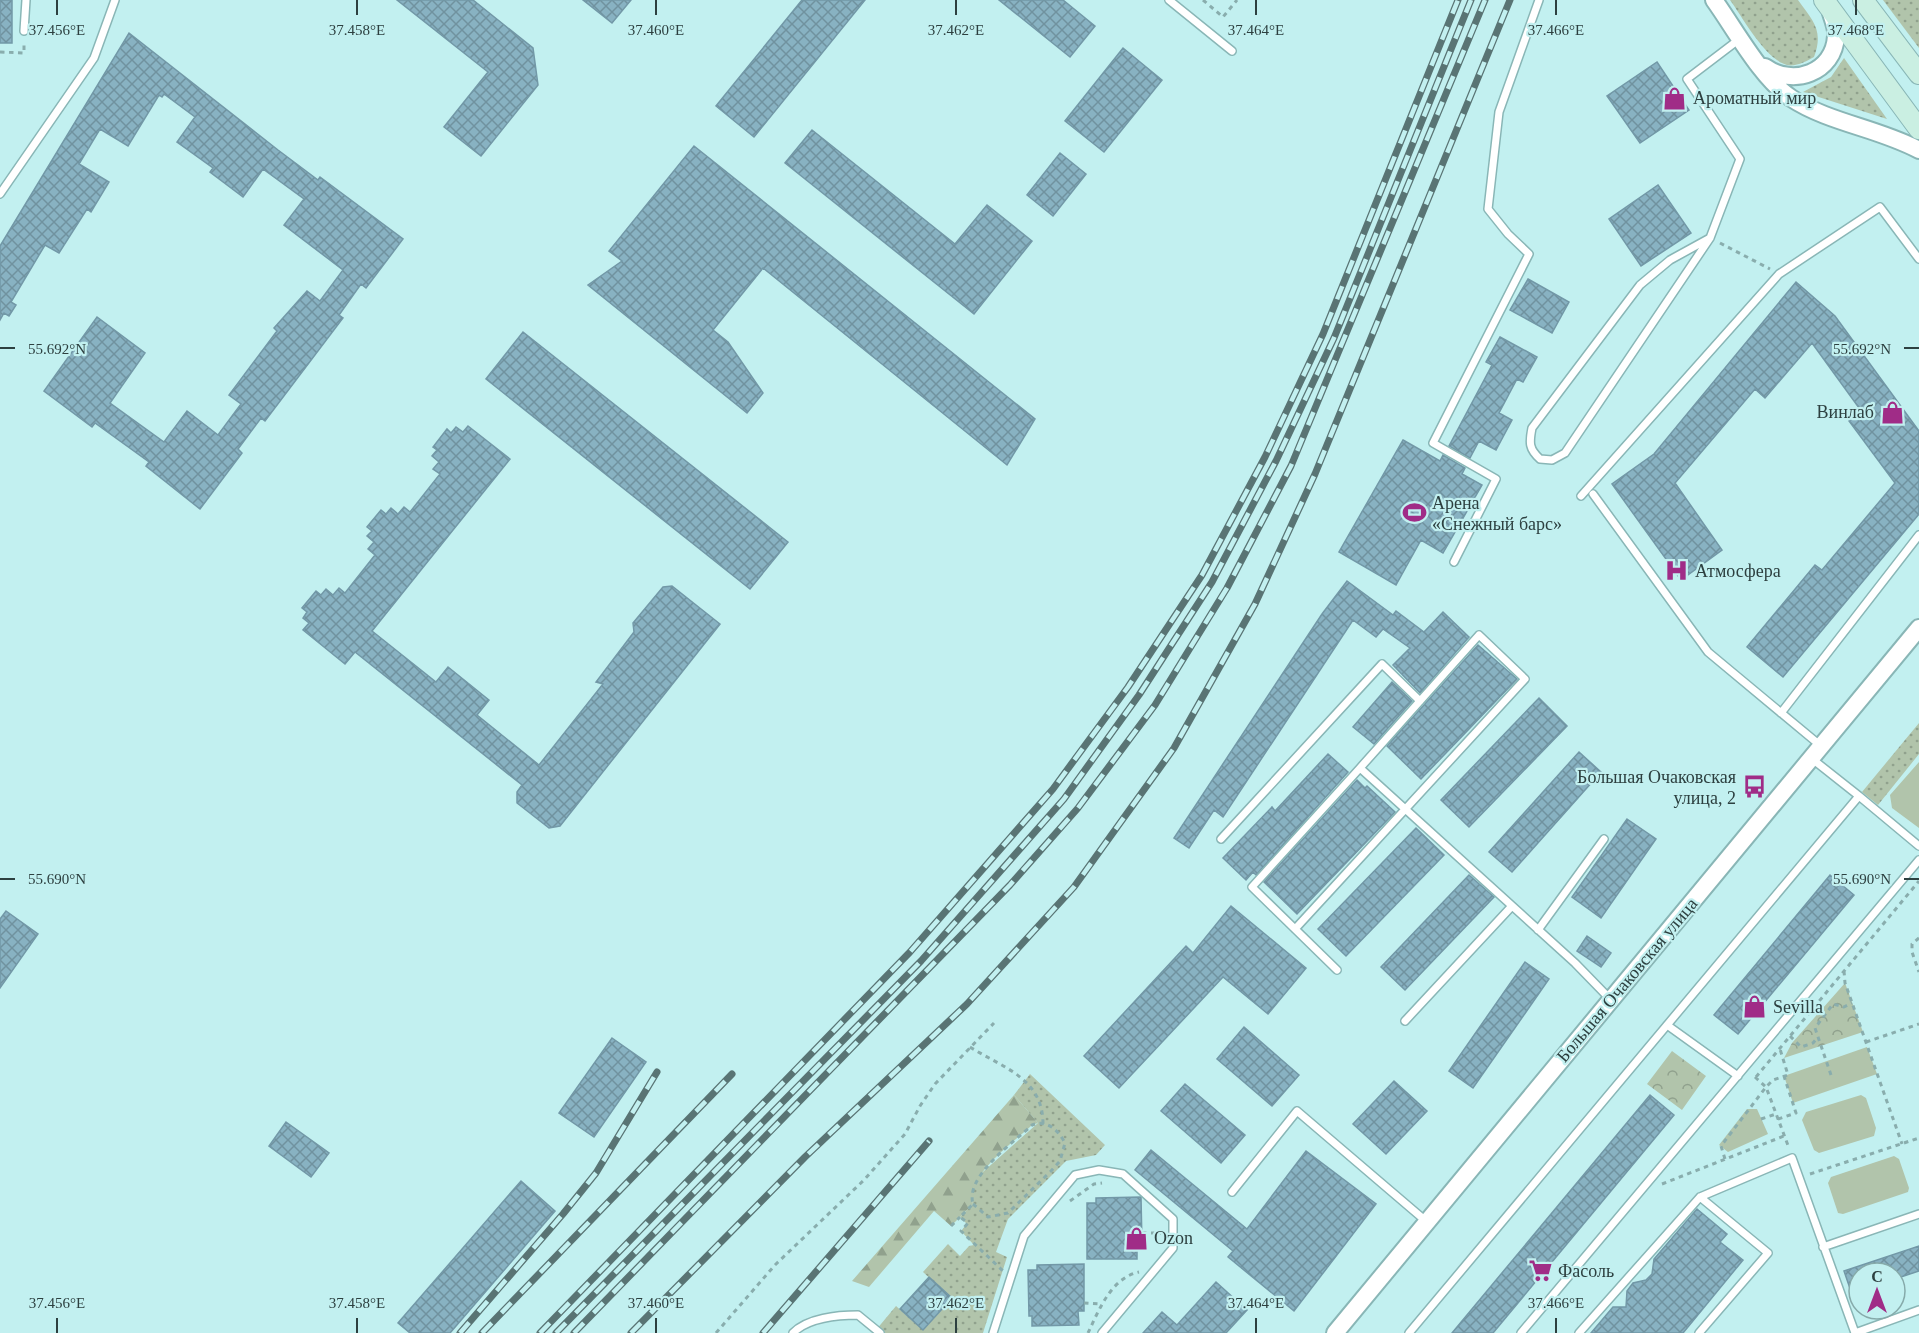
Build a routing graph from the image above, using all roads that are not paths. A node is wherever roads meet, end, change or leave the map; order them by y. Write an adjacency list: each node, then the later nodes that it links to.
1 (26, 0): 8 (lane)
2 (115, 0): 15 (lane)
3 (1169, 0): 10 (lane)
4 (1539, 0): 21 (lane)
5 (1714, 0): 11 (street)
6 (1863, 0): 12 (main road)
7 (1827, 3): 11 (street); 13 (main road)
8 (24, 31)
9 (1733, 44): 16 (lane)
10 (1232, 51)
11 (1759, 63): 14 (street)
12 (1919, 74)
13 (1919, 129)
14 (1919, 150)
15 (0, 194)
16 (1710, 238): 16 (lane)
17 (1919, 259): 19 (lane)
18 (1593, 494): 24 (lane)
19 (1581, 496)
20 (1919, 535): 24 (lane)
21 (1454, 562)
22 (1919, 628): 25 (street, Большая Очаковская улица)
23 (1420, 701): 26 (lane); 28 (lane); 29 (lane)
24 (1781, 713): 25 (lane)
25 (1816, 752): 27 (lane); 37 (street, Большая Очаковская улица)
26 (1360, 768): 28 (lane); 34 (lane)
27 (1859, 796): 31 (lane); 39 (lane)
28 (1407, 811): 33 (lane); 34 (lane)
29 (1221, 839)
30 (1605, 839): 35 (lane)
31 (1919, 846)
32 (1919, 860): 40 (lane)
33 (1512, 906): 35 (lane); 38 (lane)
34 (1295, 929): 36 (lane)
35 (1538, 930): 37 (lane)
36 (1337, 970)
37 (1611, 1000): 44 (street, Большая Очаковская улица)
38 (1405, 1021)
39 (1667, 1025): 40 (lane); 52 (lane)
40 (1738, 1076): 53 (lane)
41 (1232, 1192): 44 (lane)
42 (1700, 1197): 45 (lane); 54 (lane); 55 (lane)
43 (1919, 1214): 45 (lane)
44 (1427, 1222): 51 (street, Большая Очаковская улица)
45 (1823, 1247): 56 (lane)
46 (1919, 1310): 56 (lane)
47 (793, 1333): 48 (lane)
48 (880, 1333)
49 (993, 1333): 50 (lane)
50 (1102, 1333)
51 (1335, 1333)
52 (1409, 1333)
53 (1521, 1333)
54 (1579, 1333)
55 (1699, 1333)
56 (1855, 1333)

